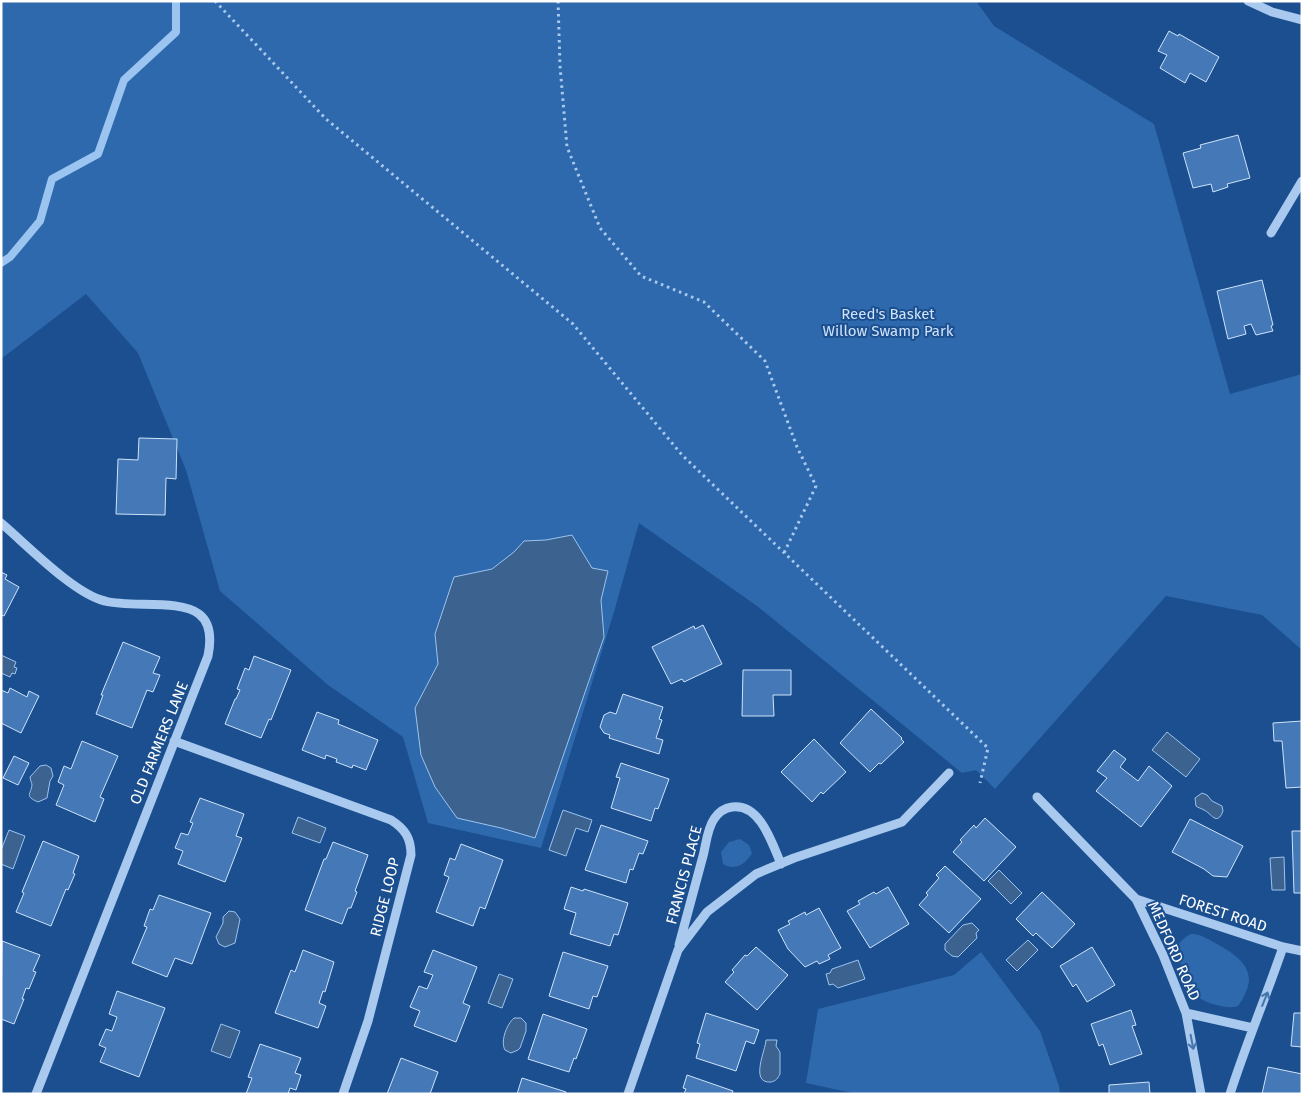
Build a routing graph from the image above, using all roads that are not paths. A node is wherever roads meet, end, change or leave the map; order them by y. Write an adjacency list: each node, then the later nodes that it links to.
1 (1248, 1): 2 (street)
2 (1302, 20)
3 (1302, 181): 4 (street)
4 (1271, 233)
5 (1, 522): 6 (street, OLD FARMERS LANE)
6 (174, 741): 16 (street, OLD FARMERS LANE); 17 (street, RIDGE LOOP)
7 (949, 773): 9 (street, FRANCIS PLACE)
8 (1037, 797): 10 (street, MEDFORD ROAD)
9 (781, 864): 12 (street, FRANCIS PLACE); 12 (street, FRANCIS PLACE)
10 (1136, 899): 11 (street, FOREST ROAD); 14 (street, MEDFORD ROAD)
11 (1283, 947): 13 (street, FOREST ROAD); 15 (street, one-way to 11)
12 (678, 950): 18 (street, FRANCIS PLACE)
13 (1302, 951)
14 (1186, 1013): 15 (street); 19 (street, MEDFORD ROAD, one-way to 19)
15 (1253, 1028): 20 (street)
16 (36, 1094)
17 (343, 1094)
18 (628, 1094)
19 (1201, 1094)
20 (1230, 1094)

